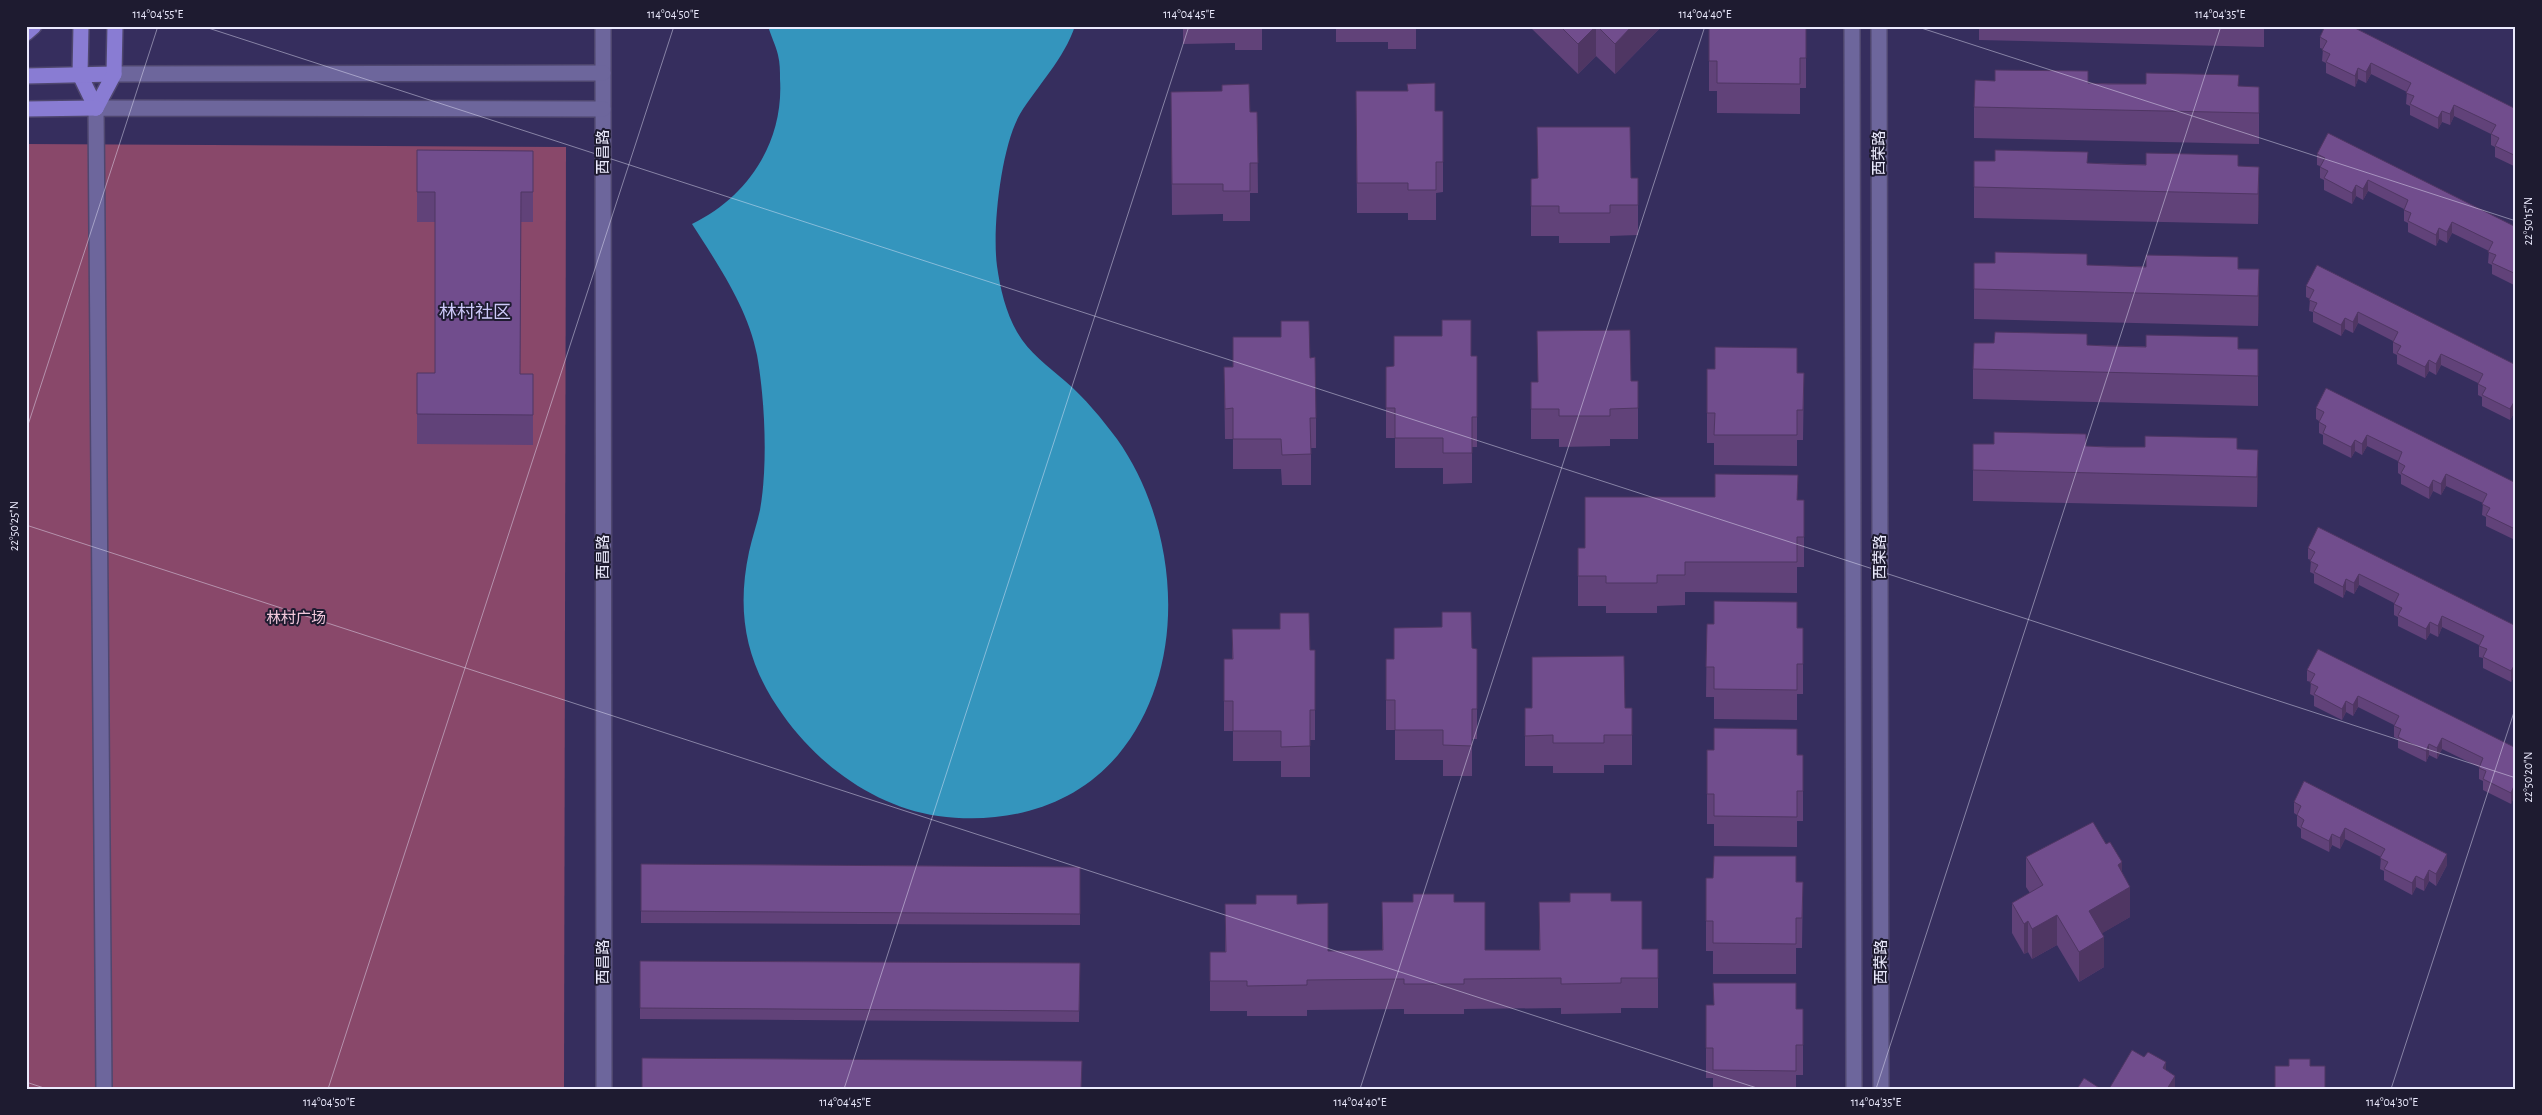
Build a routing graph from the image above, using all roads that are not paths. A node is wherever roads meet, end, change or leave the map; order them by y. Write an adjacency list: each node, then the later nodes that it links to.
1 (34, 26): 7 (main road)
2 (81, 26): 10 (main road)
3 (115, 26): 9 (main road)
4 (603, 26): 8 (street, 西昌路)
5 (1852, 26): 17 (street, 西荣路)
6 (1879, 26): 18 (street, 西荣路)
7 (26, 33)
8 (603, 73): 9 (street); 14 (street, 西昌路)
9 (114, 74): 10 (main road); 12 (main road)
10 (80, 75): 11 (main road); 12 (main road)
11 (26, 76)
12 (96, 108): 13 (main road); 14 (street); 15 (street)
13 (26, 109)
14 (603, 109): 16 (street, 西昌路)
15 (104, 1089)
16 (604, 1089)
17 (1854, 1089)
18 (1881, 1089)

